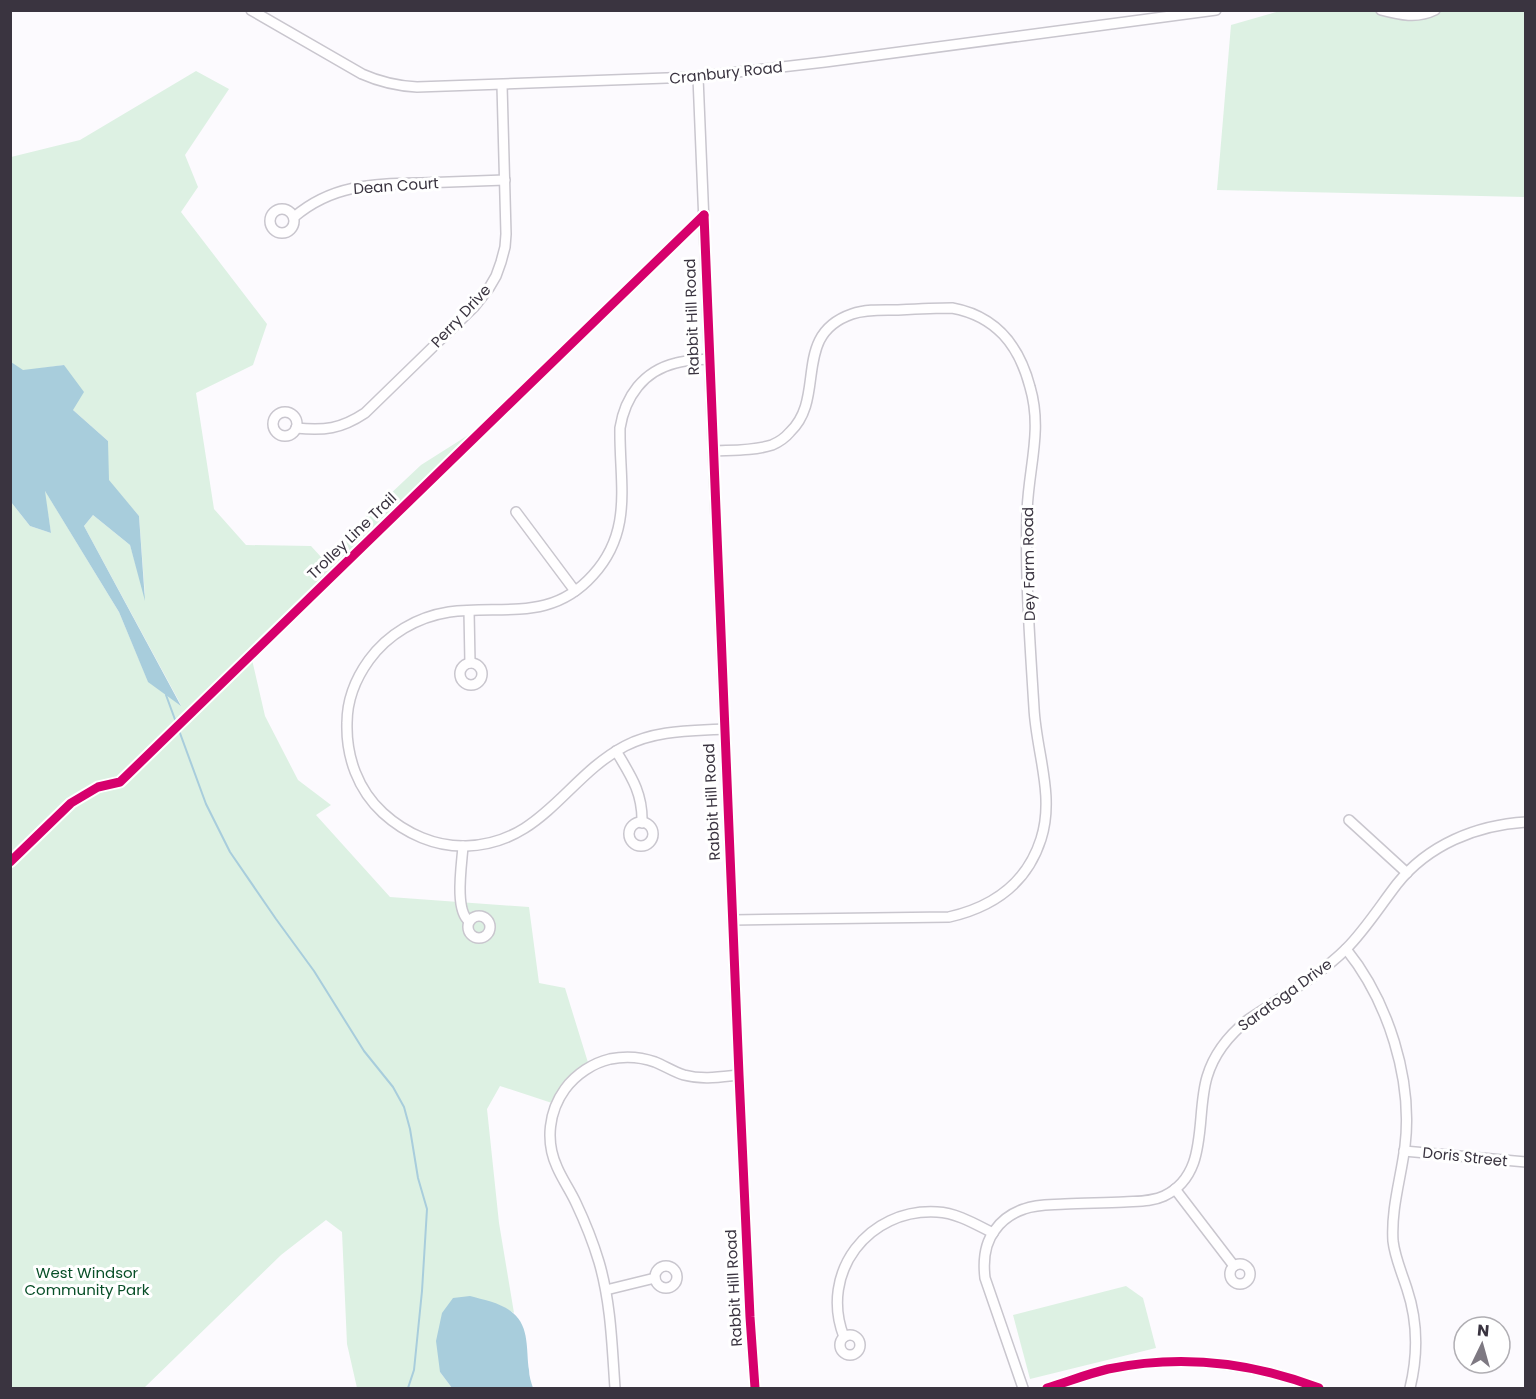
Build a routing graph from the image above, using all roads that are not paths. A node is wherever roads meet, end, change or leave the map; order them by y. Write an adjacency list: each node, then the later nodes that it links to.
1 (251, 10): 6 (street, Cranbury Road)
2 (1216, 10): 5 (street, Cranbury Road)
3 (1382, 10): 4 (street)
4 (1435, 10)
5 (698, 77): 6 (street, Cranbury Road); 9 (street, Rabbit Hill Road)
6 (502, 85): 7 (street, Perry Drive)
7 (505, 180): 8 (street, Dean Court); 10 (street, Perry Drive)
8 (294, 217)
9 (709, 359): 11 (street, Rabbit Hill Road); 13 (street)
10 (296, 428)
11 (713, 451): 16 (street, Rabbit Hill Road); 23 (street, Dey Farm Road)
12 (516, 512): 13 (street)
13 (575, 591): 14 (street)
14 (469, 611): 15 (street); 21 (street)
15 (470, 663)
16 (724, 729): 17 (street); 23 (street, Rabbit Hill Road)
17 (616, 751): 20 (street); 21 (street)
18 (1349, 820): 22 (street)
19 (1526, 822): 22 (street, Saratoga Drive)
20 (642, 823)
21 (463, 846): 24 (street)
22 (1407, 873): 25 (street, Saratoga Drive)
23 (733, 920): 26 (street, Rabbit Hill Road)
24 (470, 921)
25 (1346, 949): 27 (street); 29 (street, Saratoga Drive)
26 (739, 1076): 33 (street); 36 (street, Rabbit Hill Road)
27 (1404, 1151): 28 (street, Doris Street); 40 (street)
28 (1526, 1162)
29 (1175, 1189): 30 (street, Saratoga Drive); 31 (street)
30 (993, 1233): 34 (street); 37 (street, Saratoga Drive)
31 (1234, 1266)
32 (655, 1278): 33 (street)
33 (606, 1290): 35 (street)
34 (844, 1337)
35 (615, 1389)
36 (755, 1389)
37 (1023, 1389)
38 (1047, 1389): 39 (street)
39 (1319, 1389)
40 (1410, 1389)

